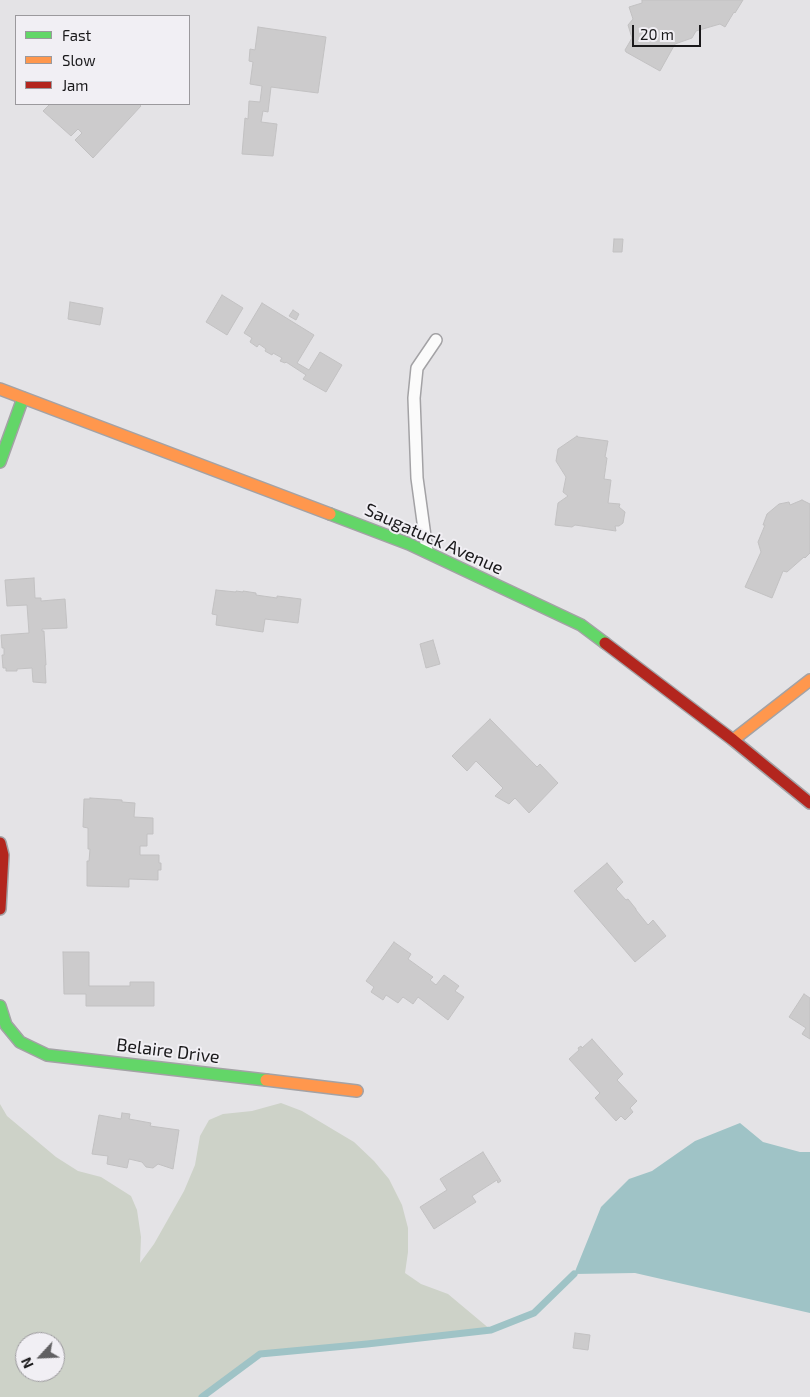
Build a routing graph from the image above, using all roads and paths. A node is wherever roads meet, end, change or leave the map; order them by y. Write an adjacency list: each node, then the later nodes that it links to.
1 (436, 340): 5 (lane)
2 (0, 389): 3 (main road, Saugatuck Avenue)
3 (23, 398): 4 (main road); 5 (main road, Saugatuck Avenue)
4 (0, 462)
5 (427, 552): 7 (main road, Saugatuck Avenue)
6 (810, 680): 7 (main road)
7 (733, 740): 8 (main road, Saugatuck Avenue)
8 (810, 803)
9 (0, 843): 10 (main road)
10 (0, 909)
11 (0, 1006): 12 (main road, Belaire Drive)
12 (357, 1091)

